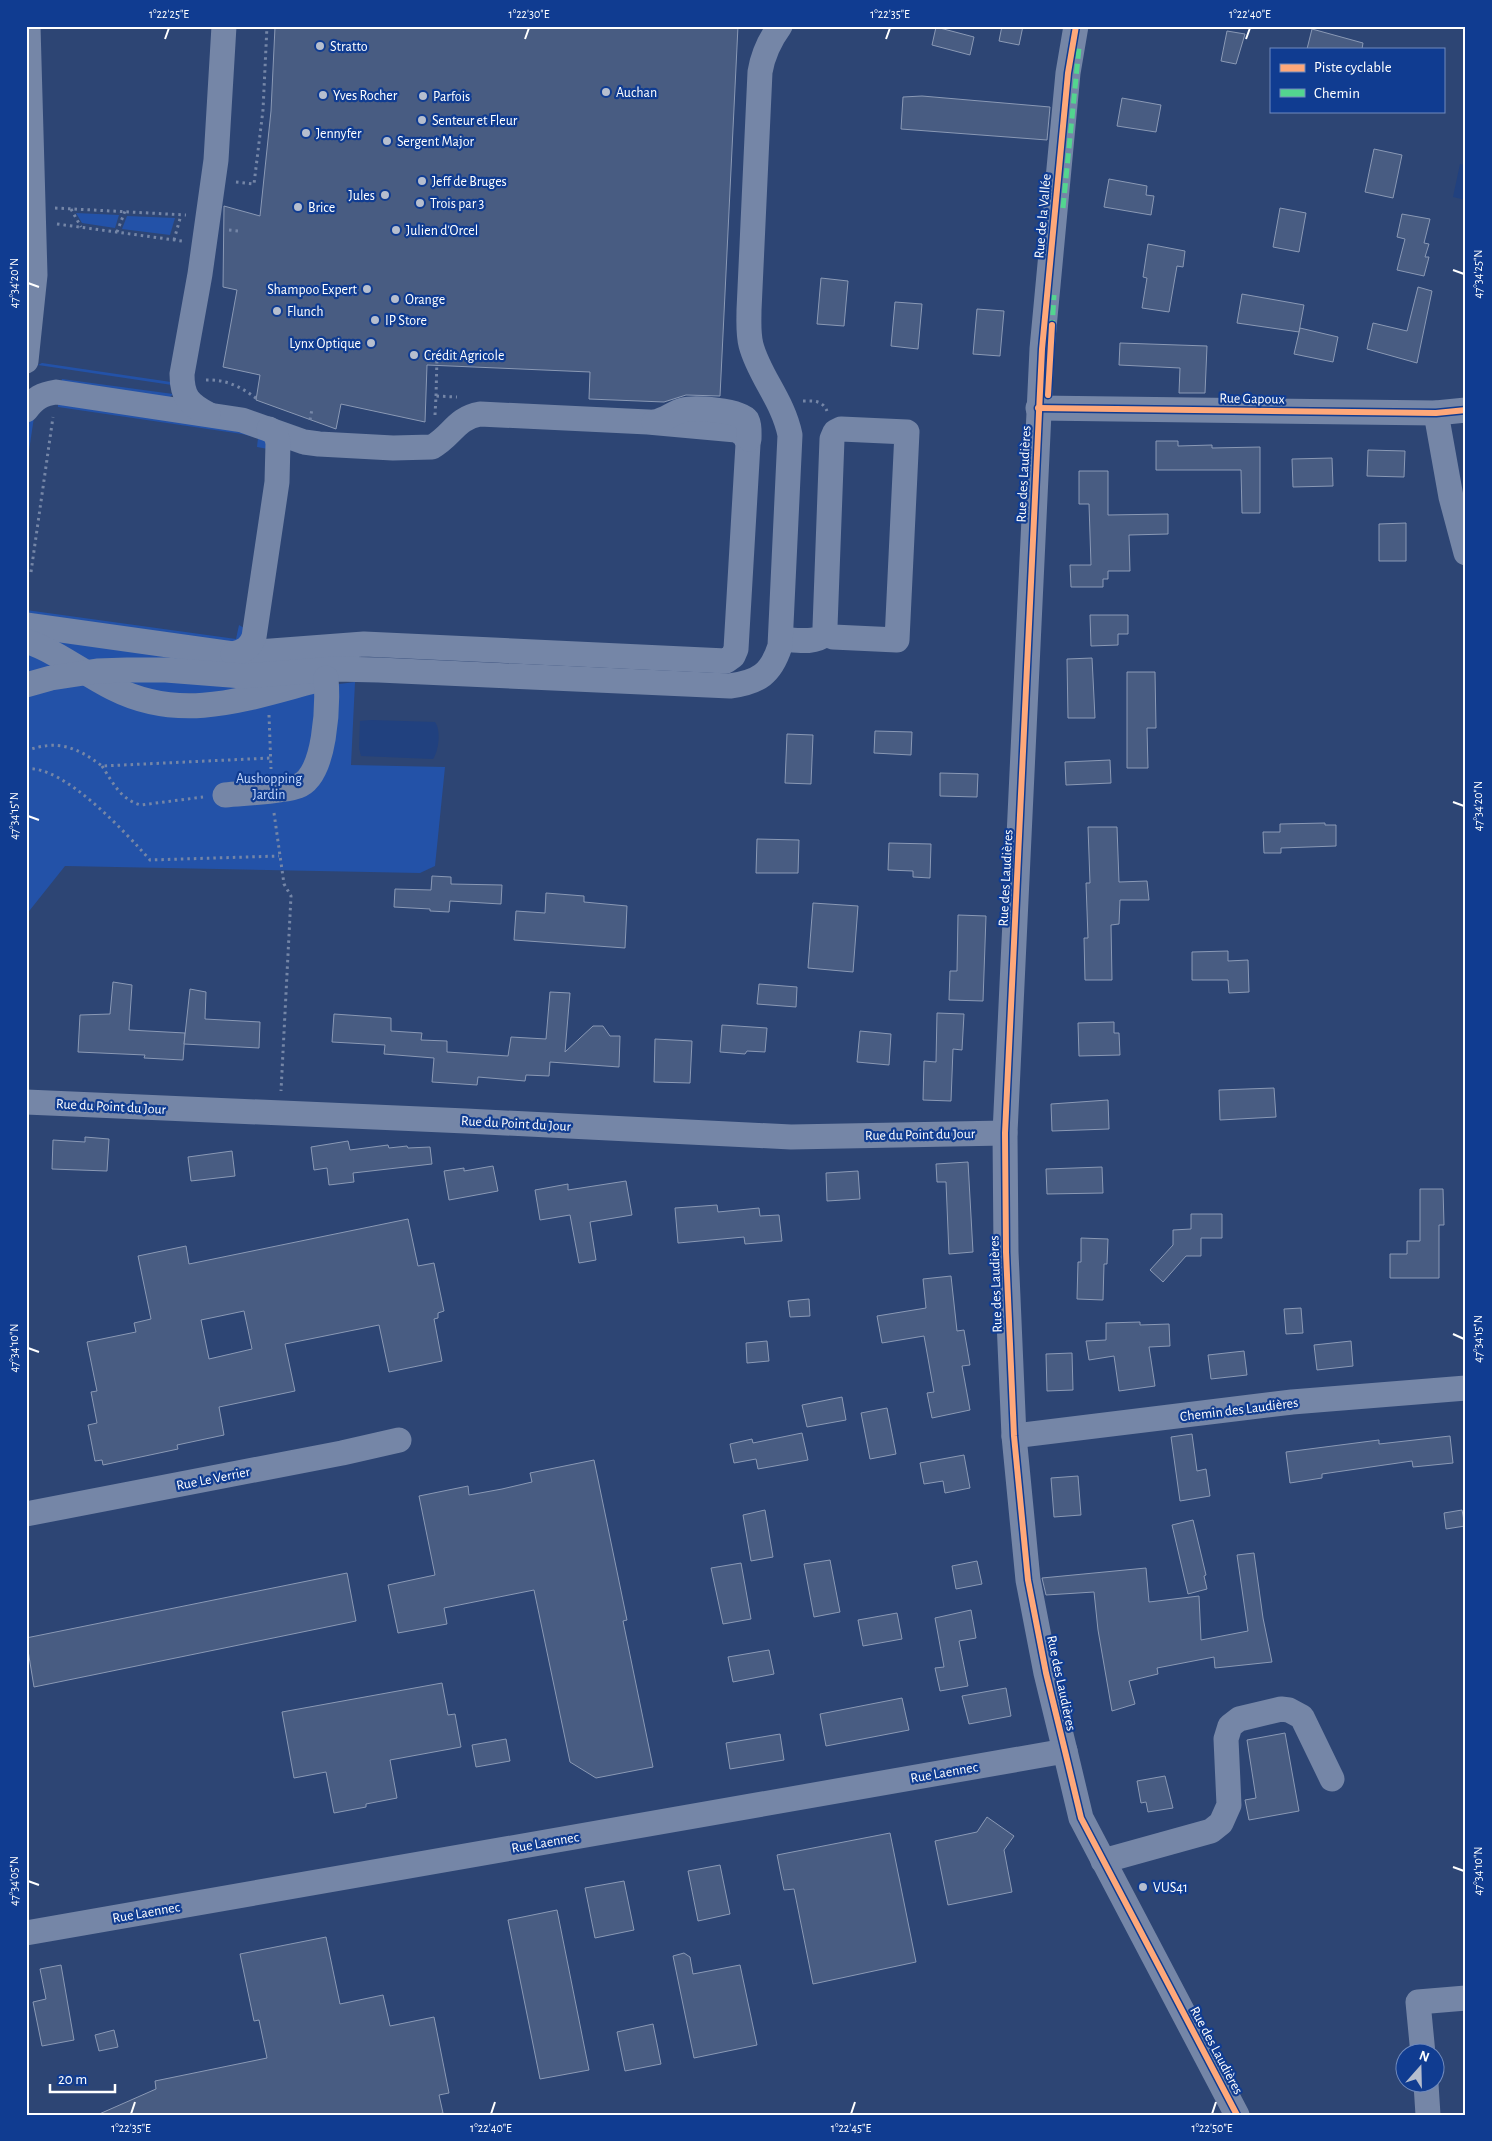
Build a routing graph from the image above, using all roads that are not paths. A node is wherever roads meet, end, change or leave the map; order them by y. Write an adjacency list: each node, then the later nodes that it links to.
1 (28, 26): 5 (street)
2 (224, 26): 11 (street)
3 (780, 26): 9 (street)
4 (1076, 26): 6 (street, Rue de la Vallée)
5 (26, 361)
6 (1038, 408): 10 (street, Rue Gapoux); 25 (street, Rue des Laudières)
7 (26, 410): 11 (street)
8 (1466, 410): 10 (street, Rue Gapoux)
9 (783, 411): 13 (street); 17 (street)
10 (1436, 413): 14 (street)
11 (208, 414): 12 (street)
12 (270, 429): 13 (street); 18 (street)
13 (745, 435): 18 (street)
14 (1466, 553)
15 (31, 628): 18 (street); 20 (street)
16 (826, 634): 16 (street); 17 (street)
17 (781, 640): 19 (street)
18 (233, 654)
19 (379, 670): 20 (street); 21 (street)
20 (86, 673): 21 (street); 22 (street)
21 (326, 678): 23 (street)
22 (26, 685)
23 (225, 795)
24 (26, 1102): 25 (street, Rue du Point du Jour)
25 (1005, 1133): 27 (street, Rue des Laudières)
26 (1466, 1388): 27 (street, Chemin des Laudières)
27 (1014, 1436): 30 (street, Rue des Laudières)
28 (399, 1440): 29 (street, Rue Le Verrier)
29 (26, 1514)
30 (1064, 1751): 32 (street, Rue des Laudières); 33 (street, Rue Laennec)
31 (1332, 1779): 32 (street)
32 (1103, 1860): 37 (street, Rue des Laudières)
33 (26, 1933)
34 (1466, 1998): 35 (street)
35 (1420, 2044)
36 (1427, 2094): 38 (street)
37 (1237, 2115)
38 (1428, 2115)

